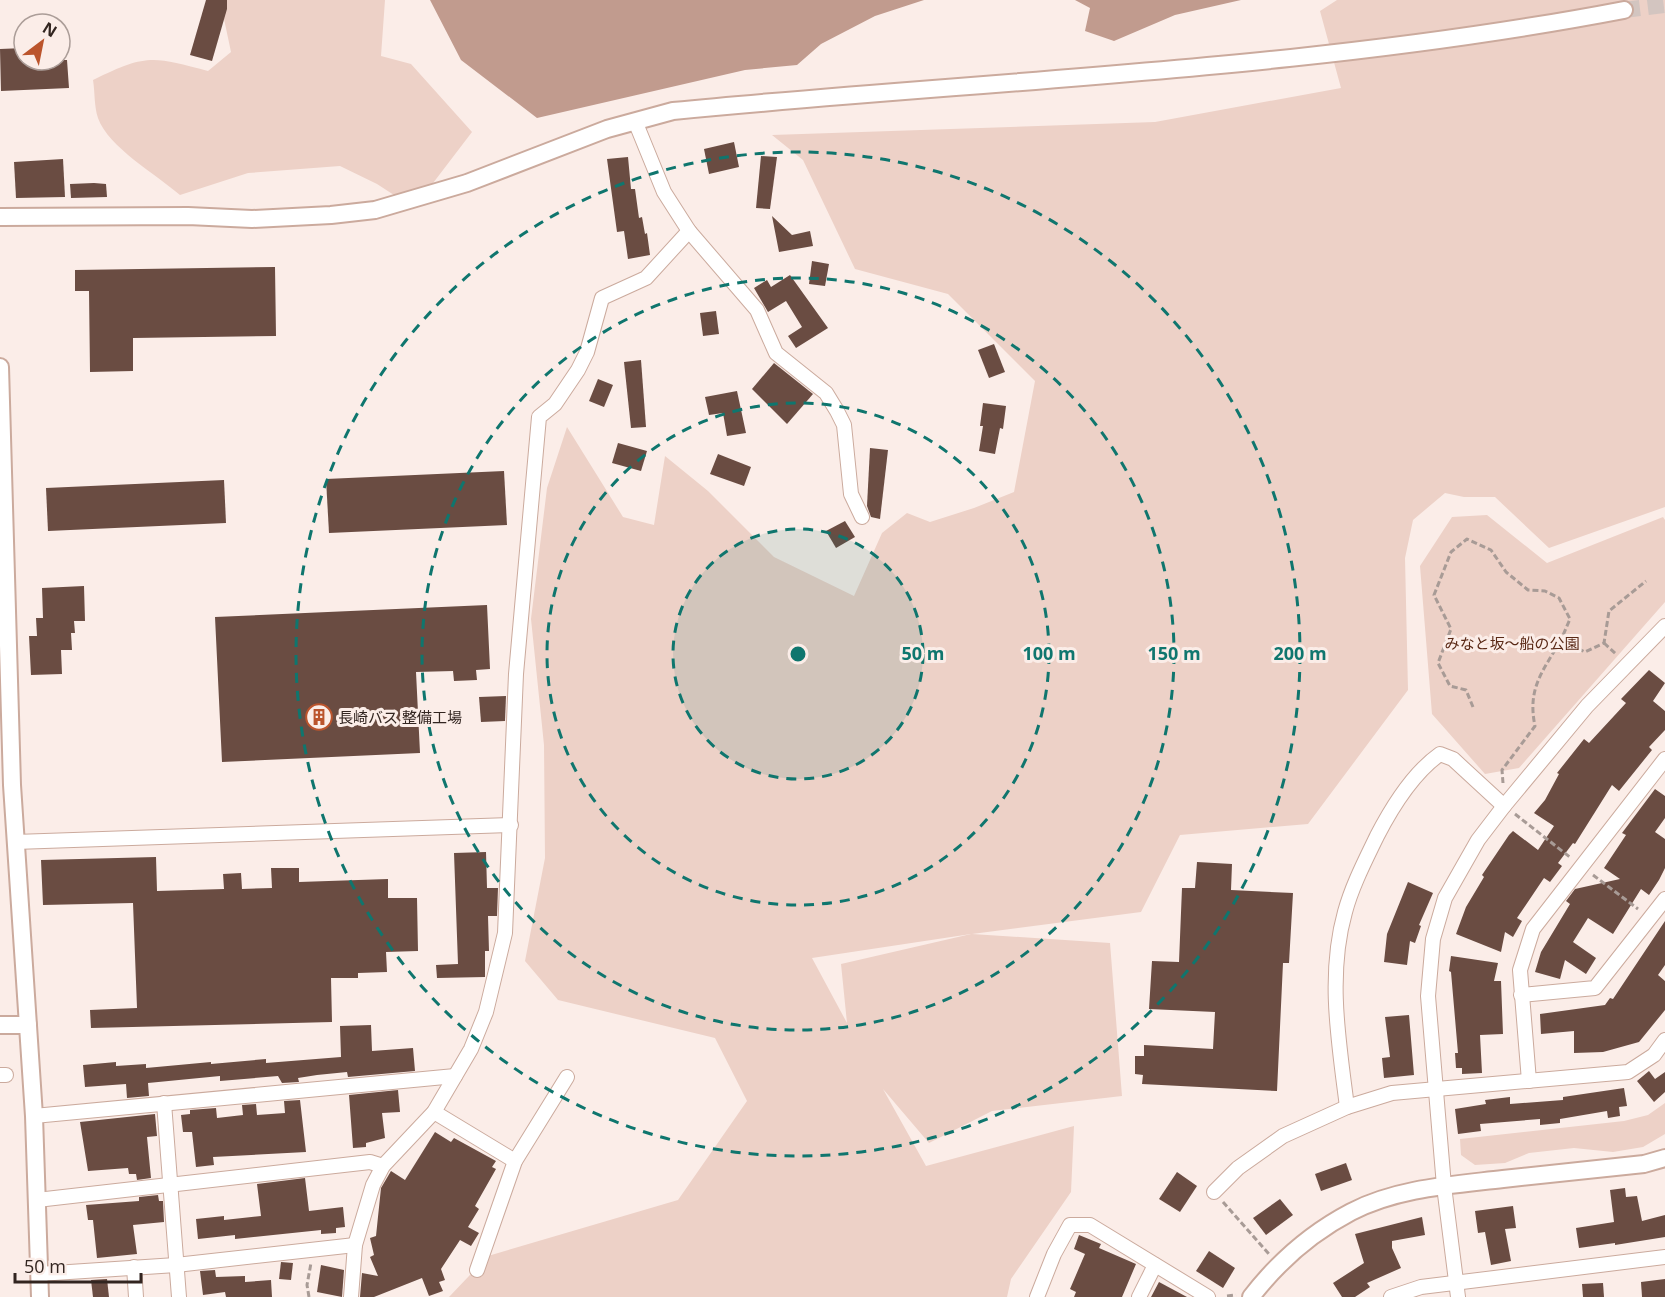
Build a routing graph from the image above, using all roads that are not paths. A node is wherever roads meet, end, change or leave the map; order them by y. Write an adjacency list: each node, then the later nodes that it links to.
1 (1624, 10): 2 (street)
2 (636, 121): 3 (street); 4 (street)
3 (0, 217)
4 (689, 231): 6 (street); 12 (street)
5 (0, 369): 7 (street)
6 (862, 517)
7 (3, 590): 10 (street)
8 (1665, 626): 11 (street)
9 (1665, 759): 15 (street)
10 (6, 776): 13 (street)
11 (1504, 806): 22 (street); 24 (street)
12 (511, 825): 13 (street); 19 (street)
13 (15, 842): 16 (street)
14 (1665, 899): 15 (street)
15 (1521, 995): 21 (street)
16 (28, 1025): 17 (street); 26 (street)
17 (0, 1026)
18 (1665, 1040): 21 (street)
19 (455, 1076): 23 (street); 25 (street)
20 (567, 1077): 28 (street)
21 (1529, 1081): 22 (street)
22 (1436, 1088): 24 (street); 31 (street)
23 (164, 1103): 26 (street); 30 (street)
24 (1347, 1107): 32 (street)
25 (434, 1112): 28 (street); 29 (street)
26 (34, 1116): 33 (street)
27 (1665, 1158): 31 (street)
28 (515, 1161): 39 (street)
29 (383, 1166): 30 (street); 34 (street)
30 (171, 1184): 33 (street); 36 (street)
31 (1444, 1186): 41 (street); 49 (street)
32 (1214, 1192)
33 (37, 1200): 40 (street)
34 (355, 1245): 36 (street); 45 (street)
35 (1665, 1257): 41 (street)
36 (176, 1265): 38 (street); 44 (street)
37 (1155, 1266): 46 (street); 47 (street); 48 (street)
38 (134, 1267): 40 (street); 43 (street)
39 (477, 1270)
40 (39, 1274): 42 (street)
41 (1457, 1282): 50 (street); 51 (street)
42 (40, 1297)
43 (136, 1297)
44 (179, 1297)
45 (351, 1297)
46 (1037, 1297)
47 (1139, 1297)
48 (1208, 1297)
49 (1251, 1297)
50 (1391, 1297)
51 (1458, 1297)

